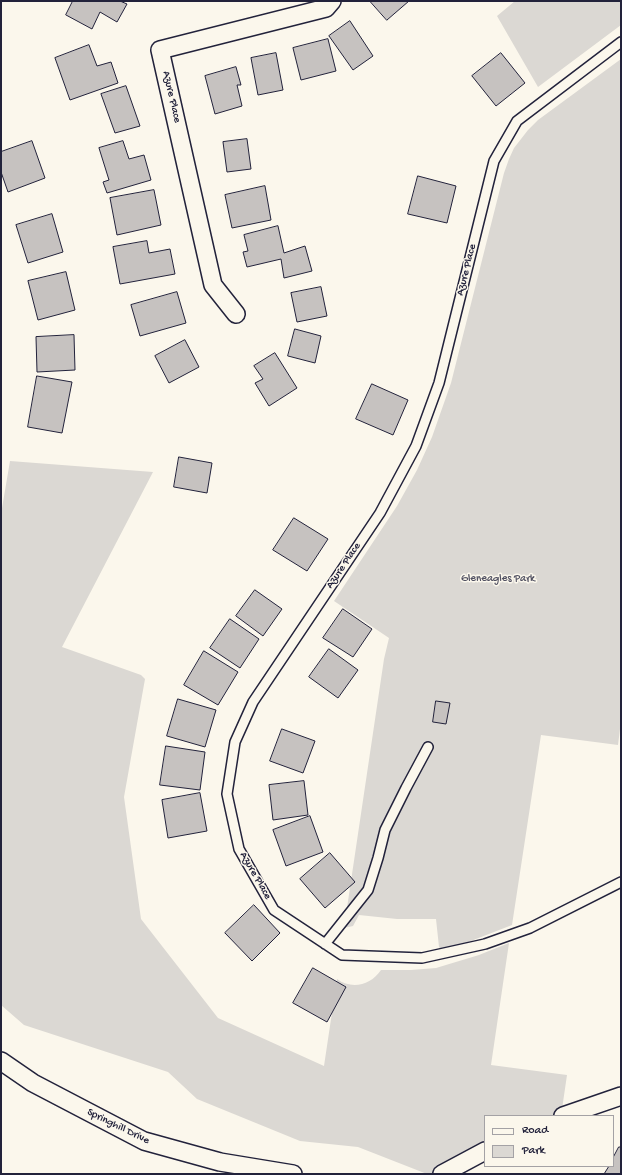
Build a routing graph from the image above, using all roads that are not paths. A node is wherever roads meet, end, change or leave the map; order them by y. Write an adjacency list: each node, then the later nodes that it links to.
1 (332, 1): 3 (street, Azure Place)
2 (621, 42): 6 (lane, Azure Place)
3 (236, 314)
4 (428, 748): 6 (lane)
5 (621, 882): 6 (lane, Azure Place)
6 (325, 944)
7 (1, 1062): 11 (street, Springhill Drive)
8 (621, 1096): 9 (street)
9 (566, 1115)
10 (484, 1152): 12 (street)
11 (293, 1174)
12 (442, 1174)

